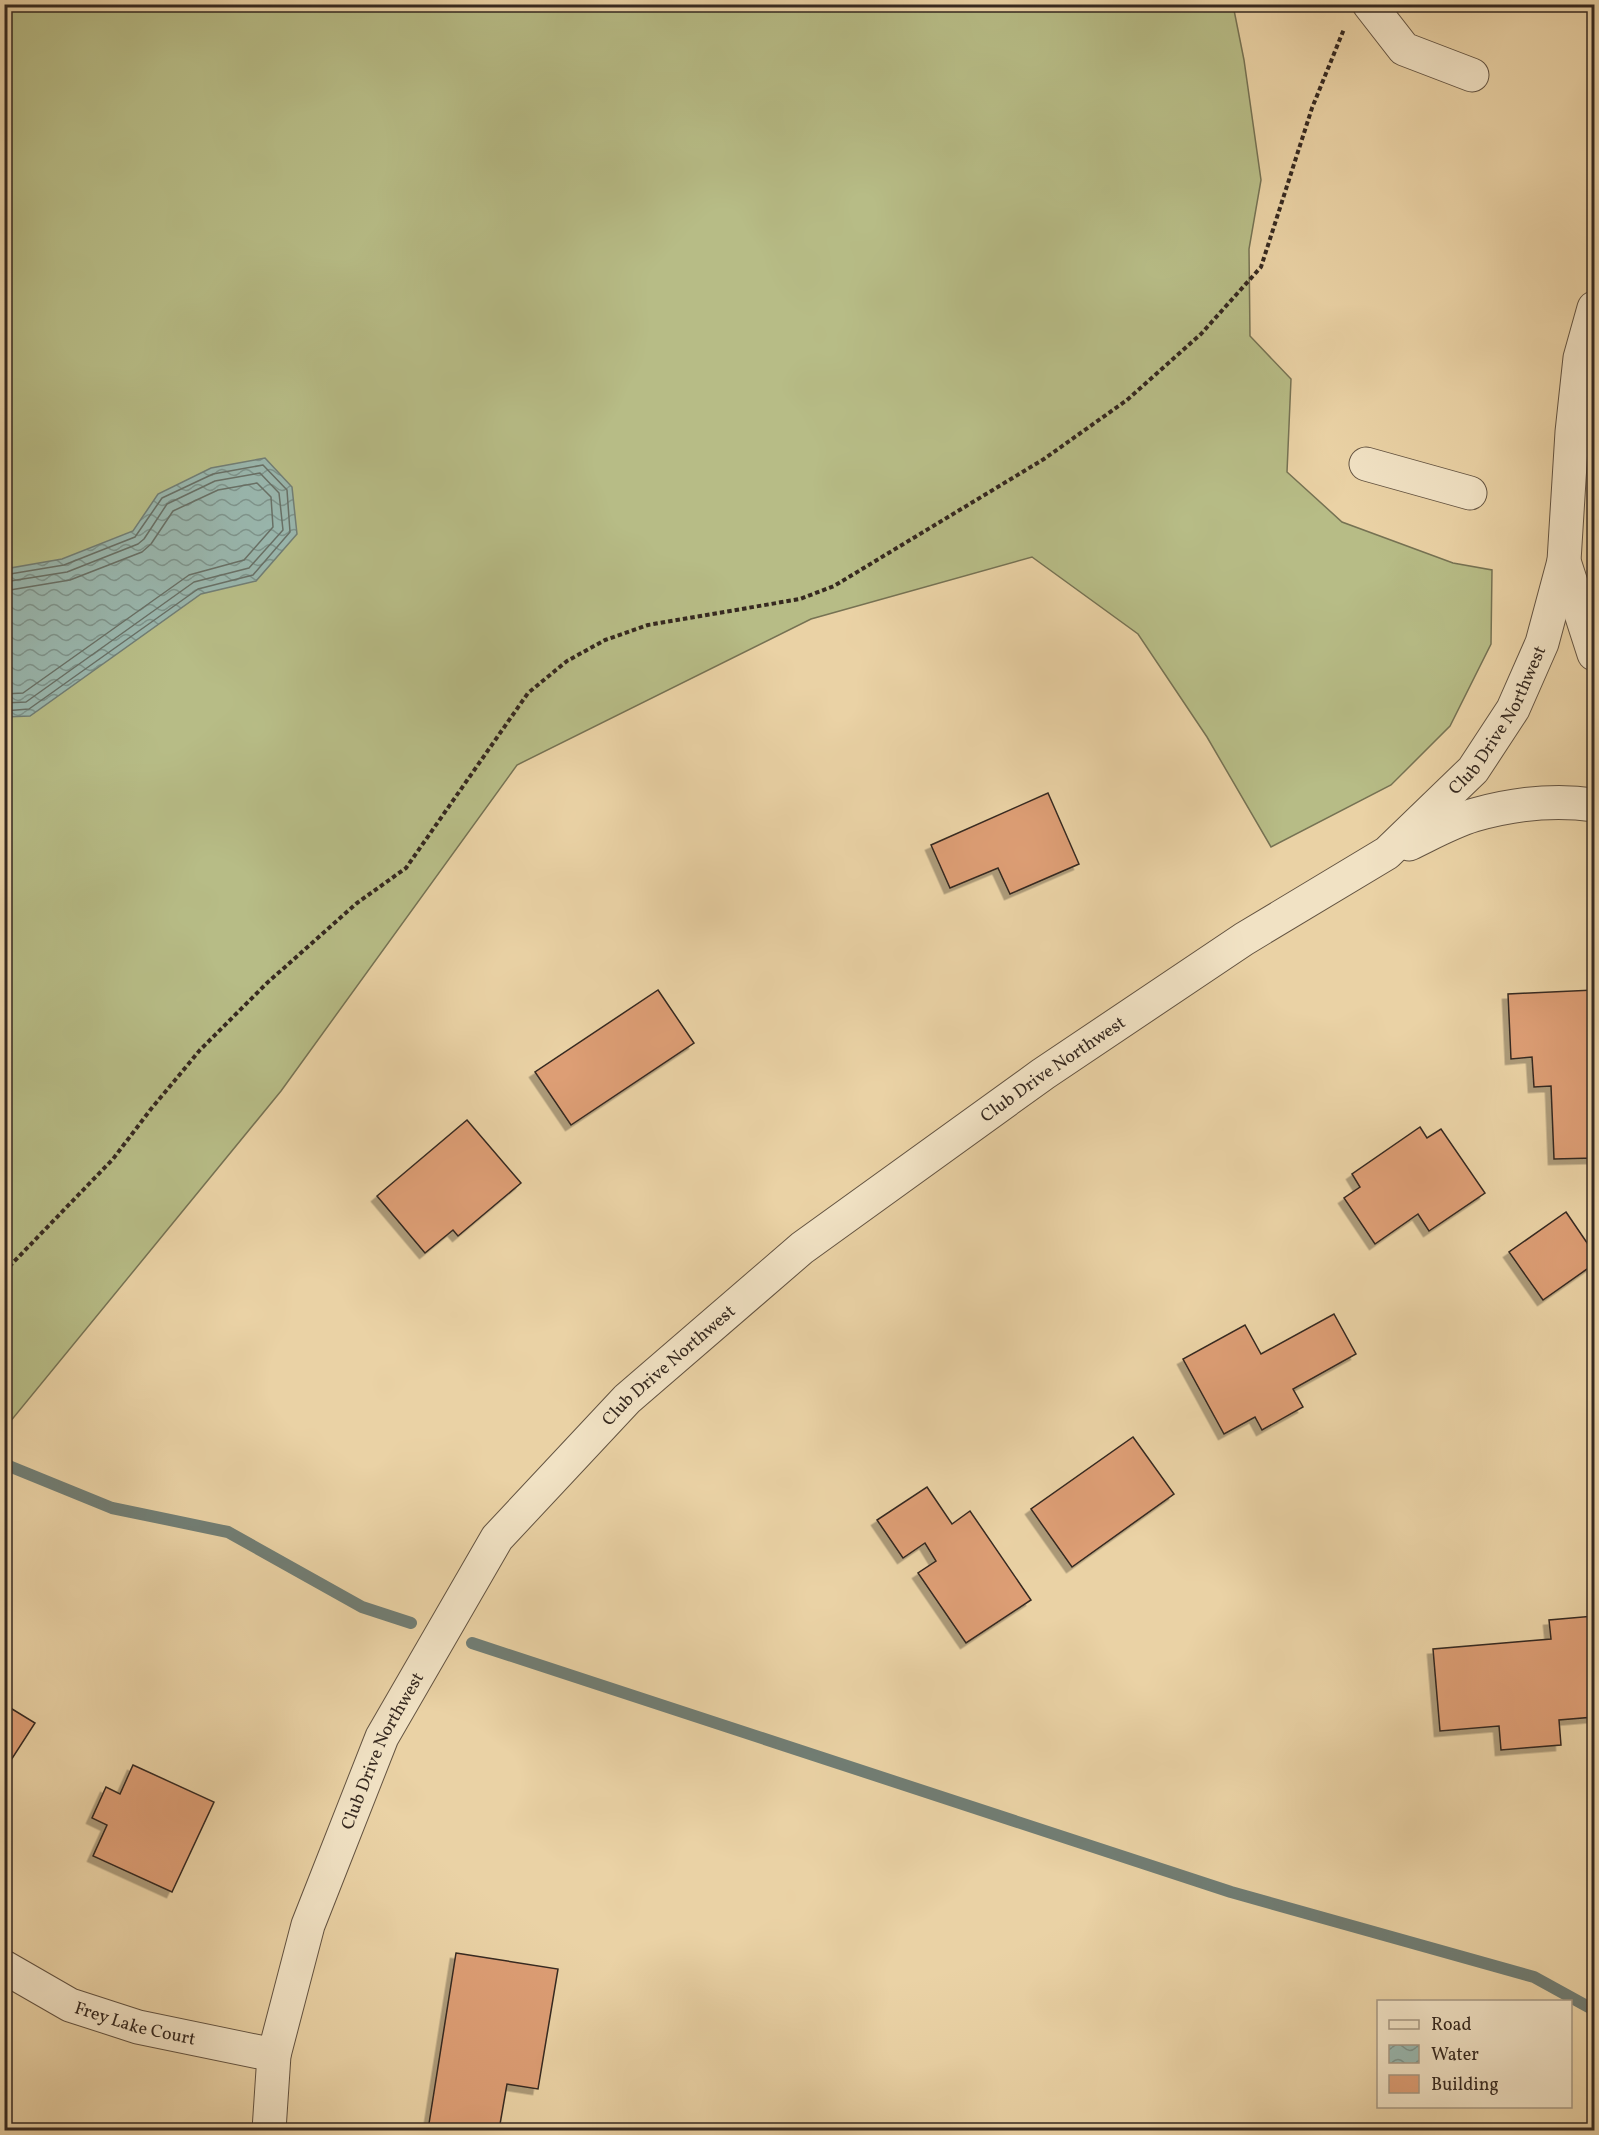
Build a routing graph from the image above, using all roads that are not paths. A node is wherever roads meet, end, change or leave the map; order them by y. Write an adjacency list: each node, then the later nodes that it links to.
1 (1369, 4): 2 (street)
2 (1472, 75)
3 (1594, 308): 6 (street)
4 (1366, 464): 5 (street)
5 (1470, 493)
6 (1564, 561): 7 (street); 9 (street, Club Drive Northwest)
7 (1594, 654)
8 (1594, 805): 9 (street, Club Drive Northwest)
9 (1388, 854): 11 (street, Club Drive Northwest)
10 (4, 1967): 11 (street, Frey Lake Court)
11 (274, 2055): 12 (street, Club Drive Northwest)
12 (269, 2130)

